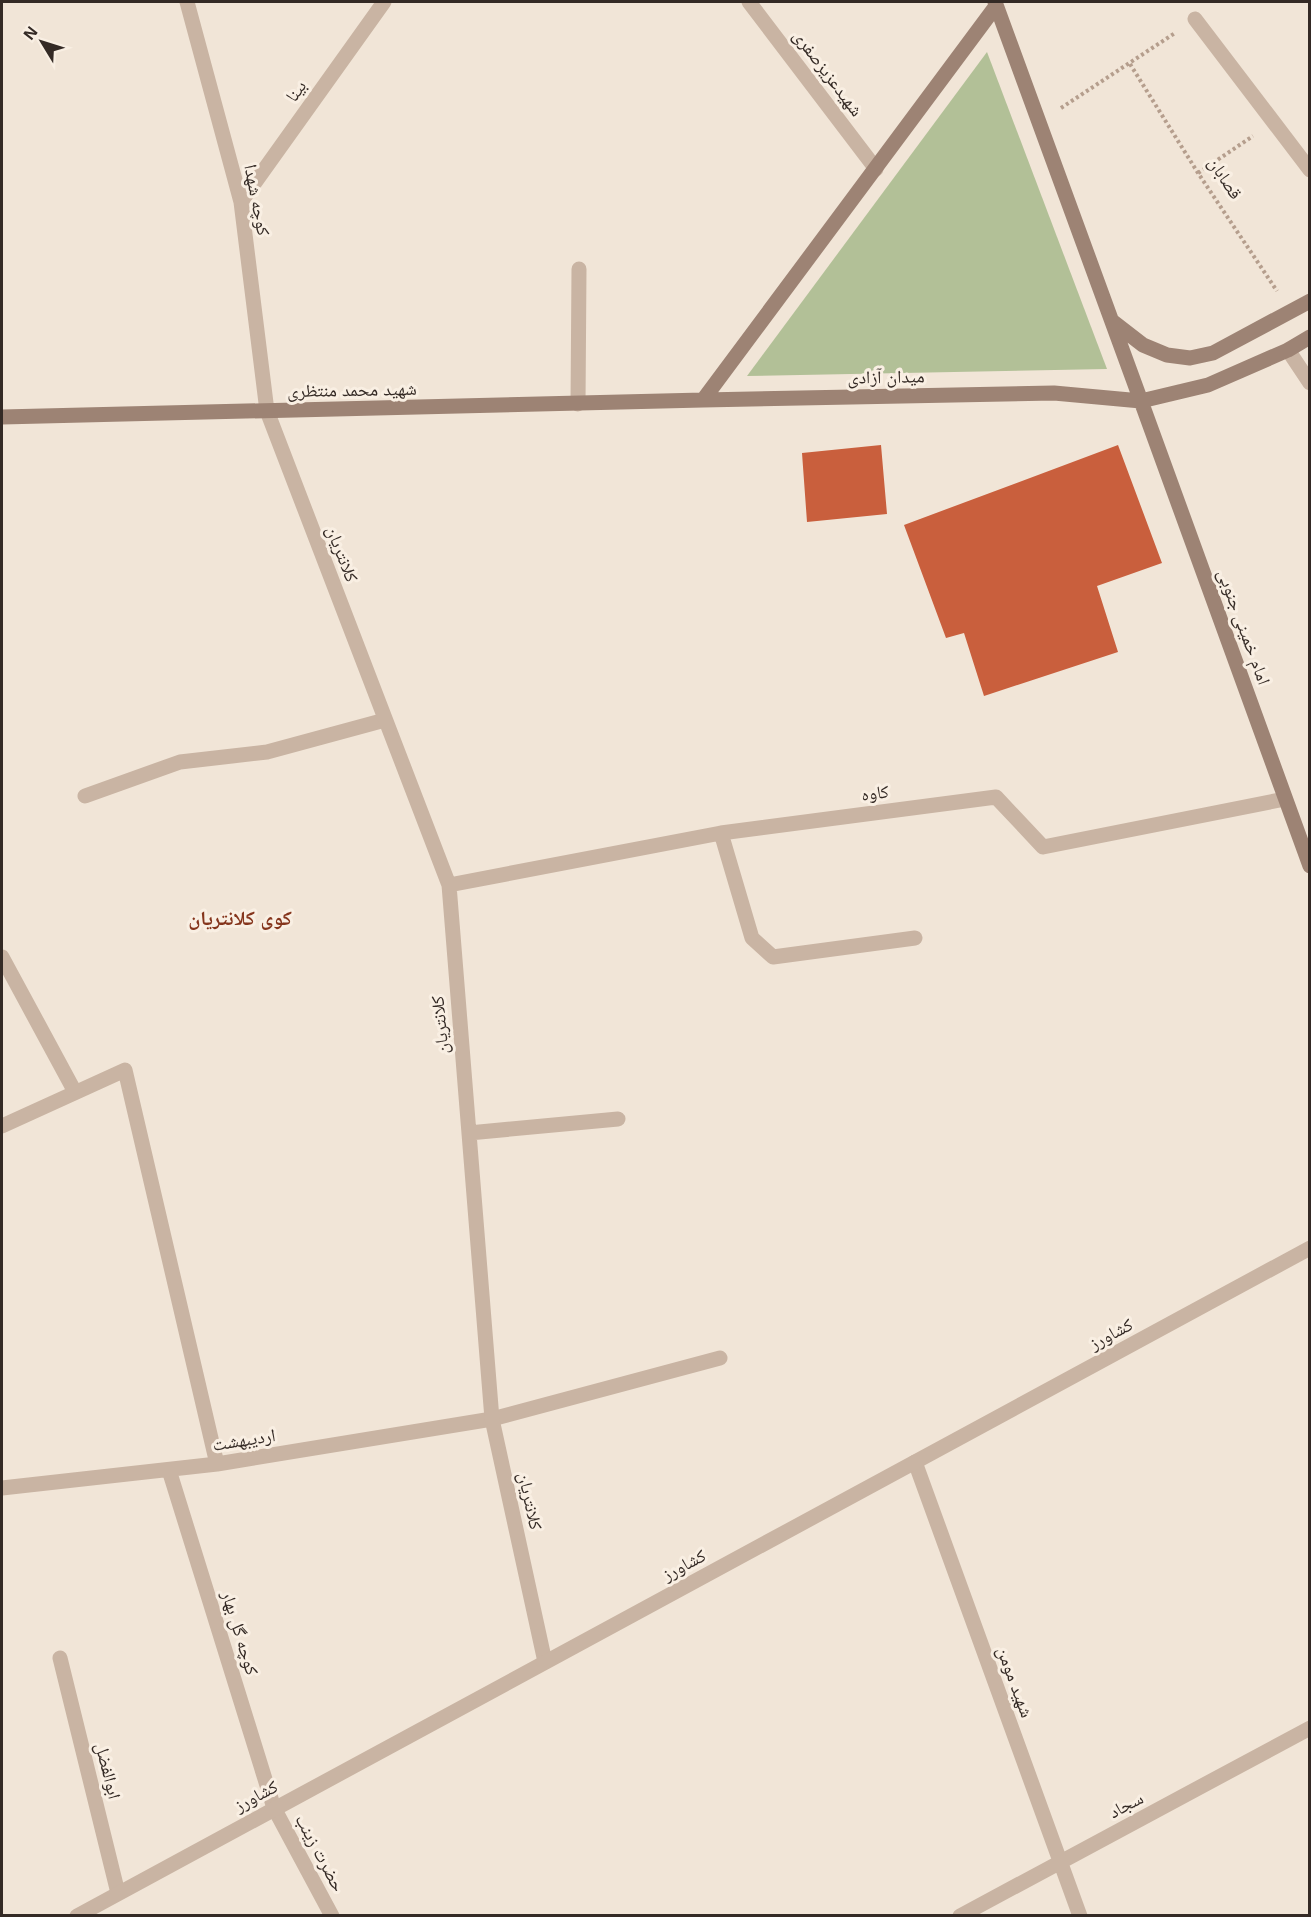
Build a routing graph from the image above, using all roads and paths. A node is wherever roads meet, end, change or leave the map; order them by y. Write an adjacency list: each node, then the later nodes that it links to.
1 (187, 2): 12 (street, کوچه شهدا)
2 (384, 2): 12 (street, بینا)
3 (749, 2): 9 (street, شهیدعزیزصفری)
4 (995, 4): 7 (main road); 9 (main road)
5 (1195, 19): 6 (path); 8 (street)
6 (1130, 64): 7 (path); 11 (path, قصابان)
7 (1039, 123): 16 (main road)
8 (1274, 123): 10 (street); 11 (path)
9 (876, 169): 20 (main road)
10 (1310, 170)
11 (1198, 173): 15 (path, قصابان)
12 (241, 202): 23 (street, کوچه شهدا)
13 (579, 268): 22 (street)
14 (1310, 301): 15 (main road)
15 (1290, 312): 16 (main road)
16 (1110, 320): 21 (main road)
17 (1310, 337): 18 (main road)
18 (1288, 350): 19 (street); 21 (main road)
19 (1310, 383)
20 (704, 400): 21 (main road, میدان آزادی); 22 (main road, شهید محمد منتظری)
21 (1141, 401): 27 (main road, امام خمینی جنوبی)
22 (578, 404): 23 (main road, شهید محمد منتظری)
23 (267, 411): 24 (main road, شهید محمد منتظری); 25 (street, کلانتریان)
24 (2, 417)
25 (385, 720): 26 (street); 30 (street, کلانتریان)
26 (86, 796)
27 (1285, 799): 28 (street, کاوه); 29 (main road, امام خمینی جنوبی)
28 (722, 833): 30 (street, کاوه); 31 (street)
29 (1310, 866)
30 (449, 885): 36 (street, کلانتریان)
31 (915, 938)
32 (2, 957): 33 (street)
33 (75, 1092): 35 (street); 41 (street)
34 (618, 1119): 36 (street)
35 (2, 1126)
36 (469, 1133): 39 (street, کلانتریان)
37 (1310, 1248): 40 (street, کشاورز)
38 (720, 1358): 39 (street, اردیبهشت)
39 (492, 1419): 41 (street, اردیبهشت); 45 (street, کلانتریان)
40 (915, 1462): 45 (street, کشاورز); 48 (street, شهید مومن)
41 (217, 1464): 42 (street, اردیبهشت)
42 (169, 1470): 43 (street, اردیبهشت); 47 (street, کوچه گل بهار)
43 (2, 1488)
44 (60, 1658): 49 (street, ابوالفضل)
45 (545, 1662): 47 (street, کشاورز)
46 (1310, 1728): 48 (street, سجاد)
47 (274, 1808): 49 (street, کشاورز); 51 (street, حضرت زینب)
48 (1060, 1862): 52 (street, سجاد); 53 (street, شهید مومن)
49 (118, 1893): 50 (street, کشاورز)
50 (76, 1916)
51 (332, 1916)
52 (960, 1916)
53 (1080, 1916)

